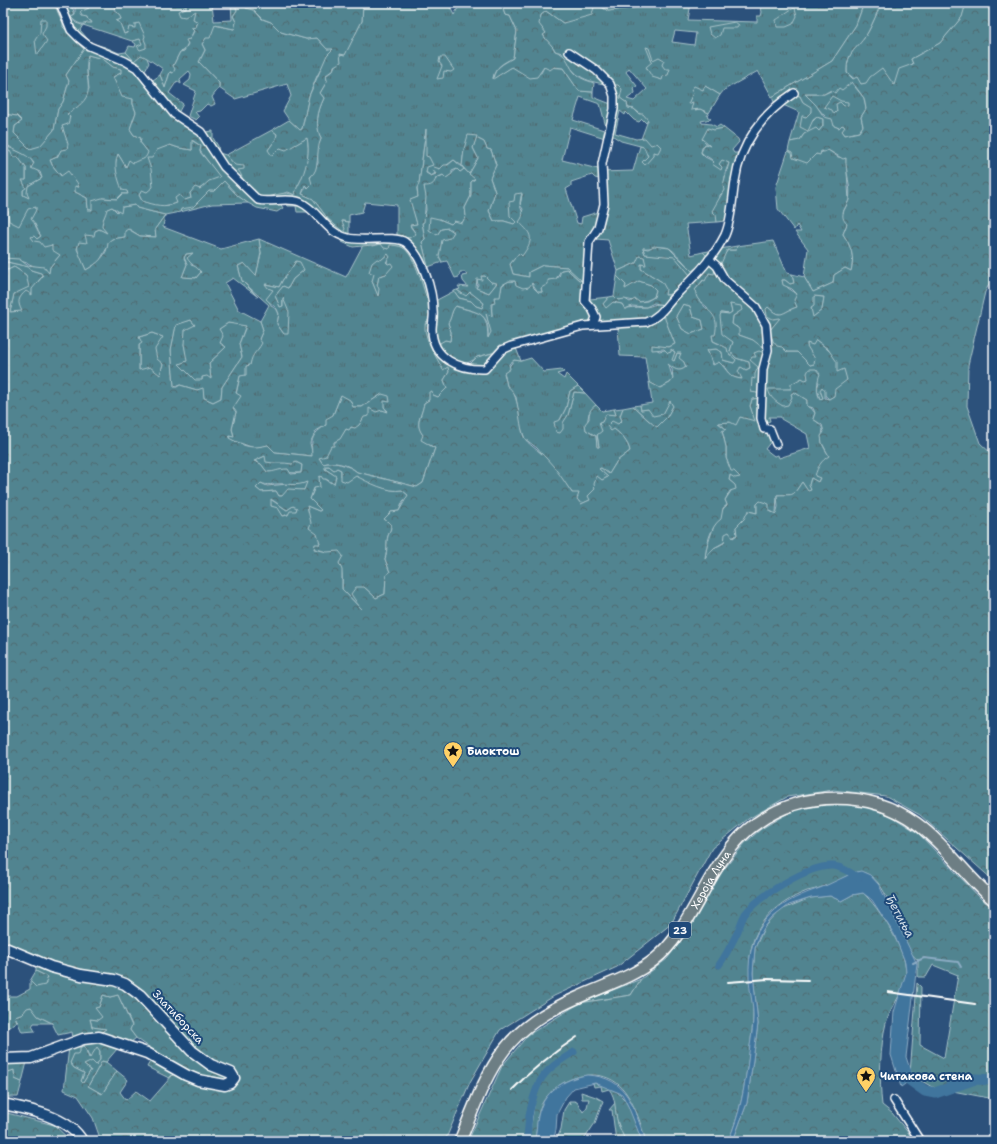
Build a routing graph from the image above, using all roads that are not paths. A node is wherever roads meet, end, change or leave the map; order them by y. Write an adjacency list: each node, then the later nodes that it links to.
1 (60, 3): 5 (street)
2 (568, 52): 5 (street)
3 (794, 93): 4 (street)
4 (709, 259): 5 (street); 6 (street)
5 (593, 326)
6 (776, 444)
7 (994, 900): 13 (main road, Хероја Луна / 23)
8 (3, 947): 9 (street, Златиборска)
9 (3, 1059)
10 (894, 1100): 14 (street)
11 (3, 1104): 12 (street)
12 (82, 1141)
13 (460, 1141)
14 (920, 1141)

